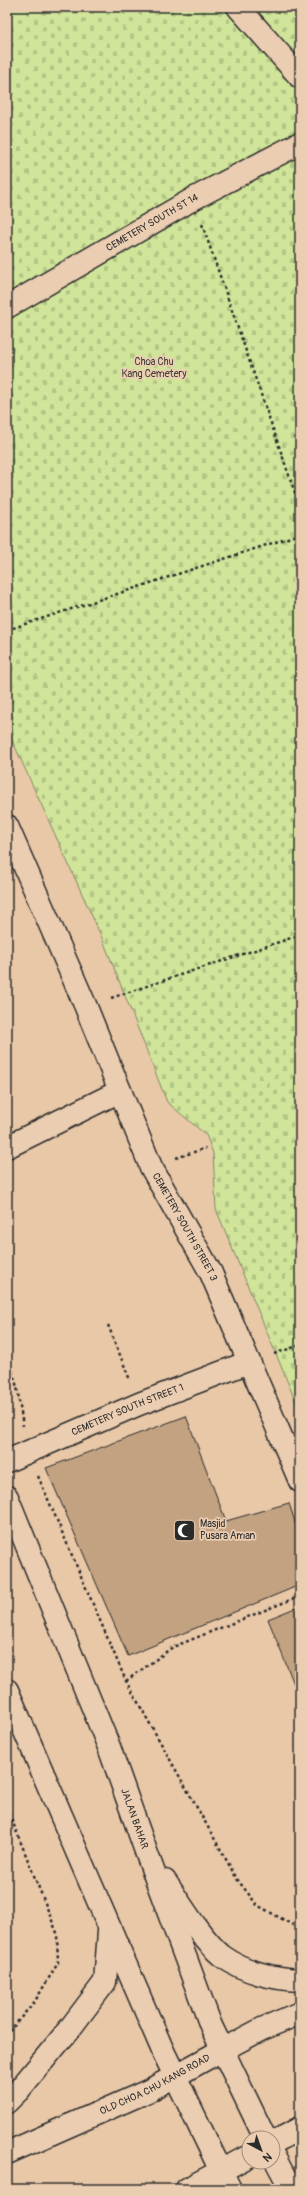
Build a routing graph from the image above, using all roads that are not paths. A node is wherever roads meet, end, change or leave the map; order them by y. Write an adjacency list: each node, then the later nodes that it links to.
1 (238, 7): 2 (main road)
2 (300, 77)
3 (300, 143): 4 (main road, CEMETERY SOUTH ST 14)
4 (7, 307)
5 (7, 826): 6 (main road, CEMETERY SOUTH STREET 3)
6 (120, 1091): 7 (main road); 8 (main road, CEMETERY SOUTH STREET 3)
7 (7, 1147)
8 (249, 1362): 9 (main road, CEMETERY SOUTH STREET 1); 10 (main road, CEMETERY SOUTH STREET 3)
9 (7, 1461)
10 (300, 1481)
11 (7, 1497): 13 (main road, JALAN BAHAR)
12 (7, 1690): 14 (main road)
13 (148, 1857): 15 (main road); 17 (main road, JALAN BAHAR)
14 (109, 1929): 18 (main road); 19 (main road)
15 (300, 1980)
16 (300, 2013): 17 (main road, OLD CHOA CHU KANG ROAD)
17 (222, 2050): 18 (main road, OLD CHOA CHU KANG ROAD); 21 (main road, JALAN BAHAR)
18 (175, 2076): 23 (main road, OLD CHOA CHU KANG ROAD); 26 (main road)
19 (7, 2102)
20 (300, 2128): 22 (main road)
21 (261, 2130)
22 (281, 2139)
23 (7, 2153)
24 (241, 2164): 26 (main road)
25 (281, 2170): 28 (main road)
26 (226, 2180): 27 (main road)
27 (187, 2189)
28 (291, 2189)

